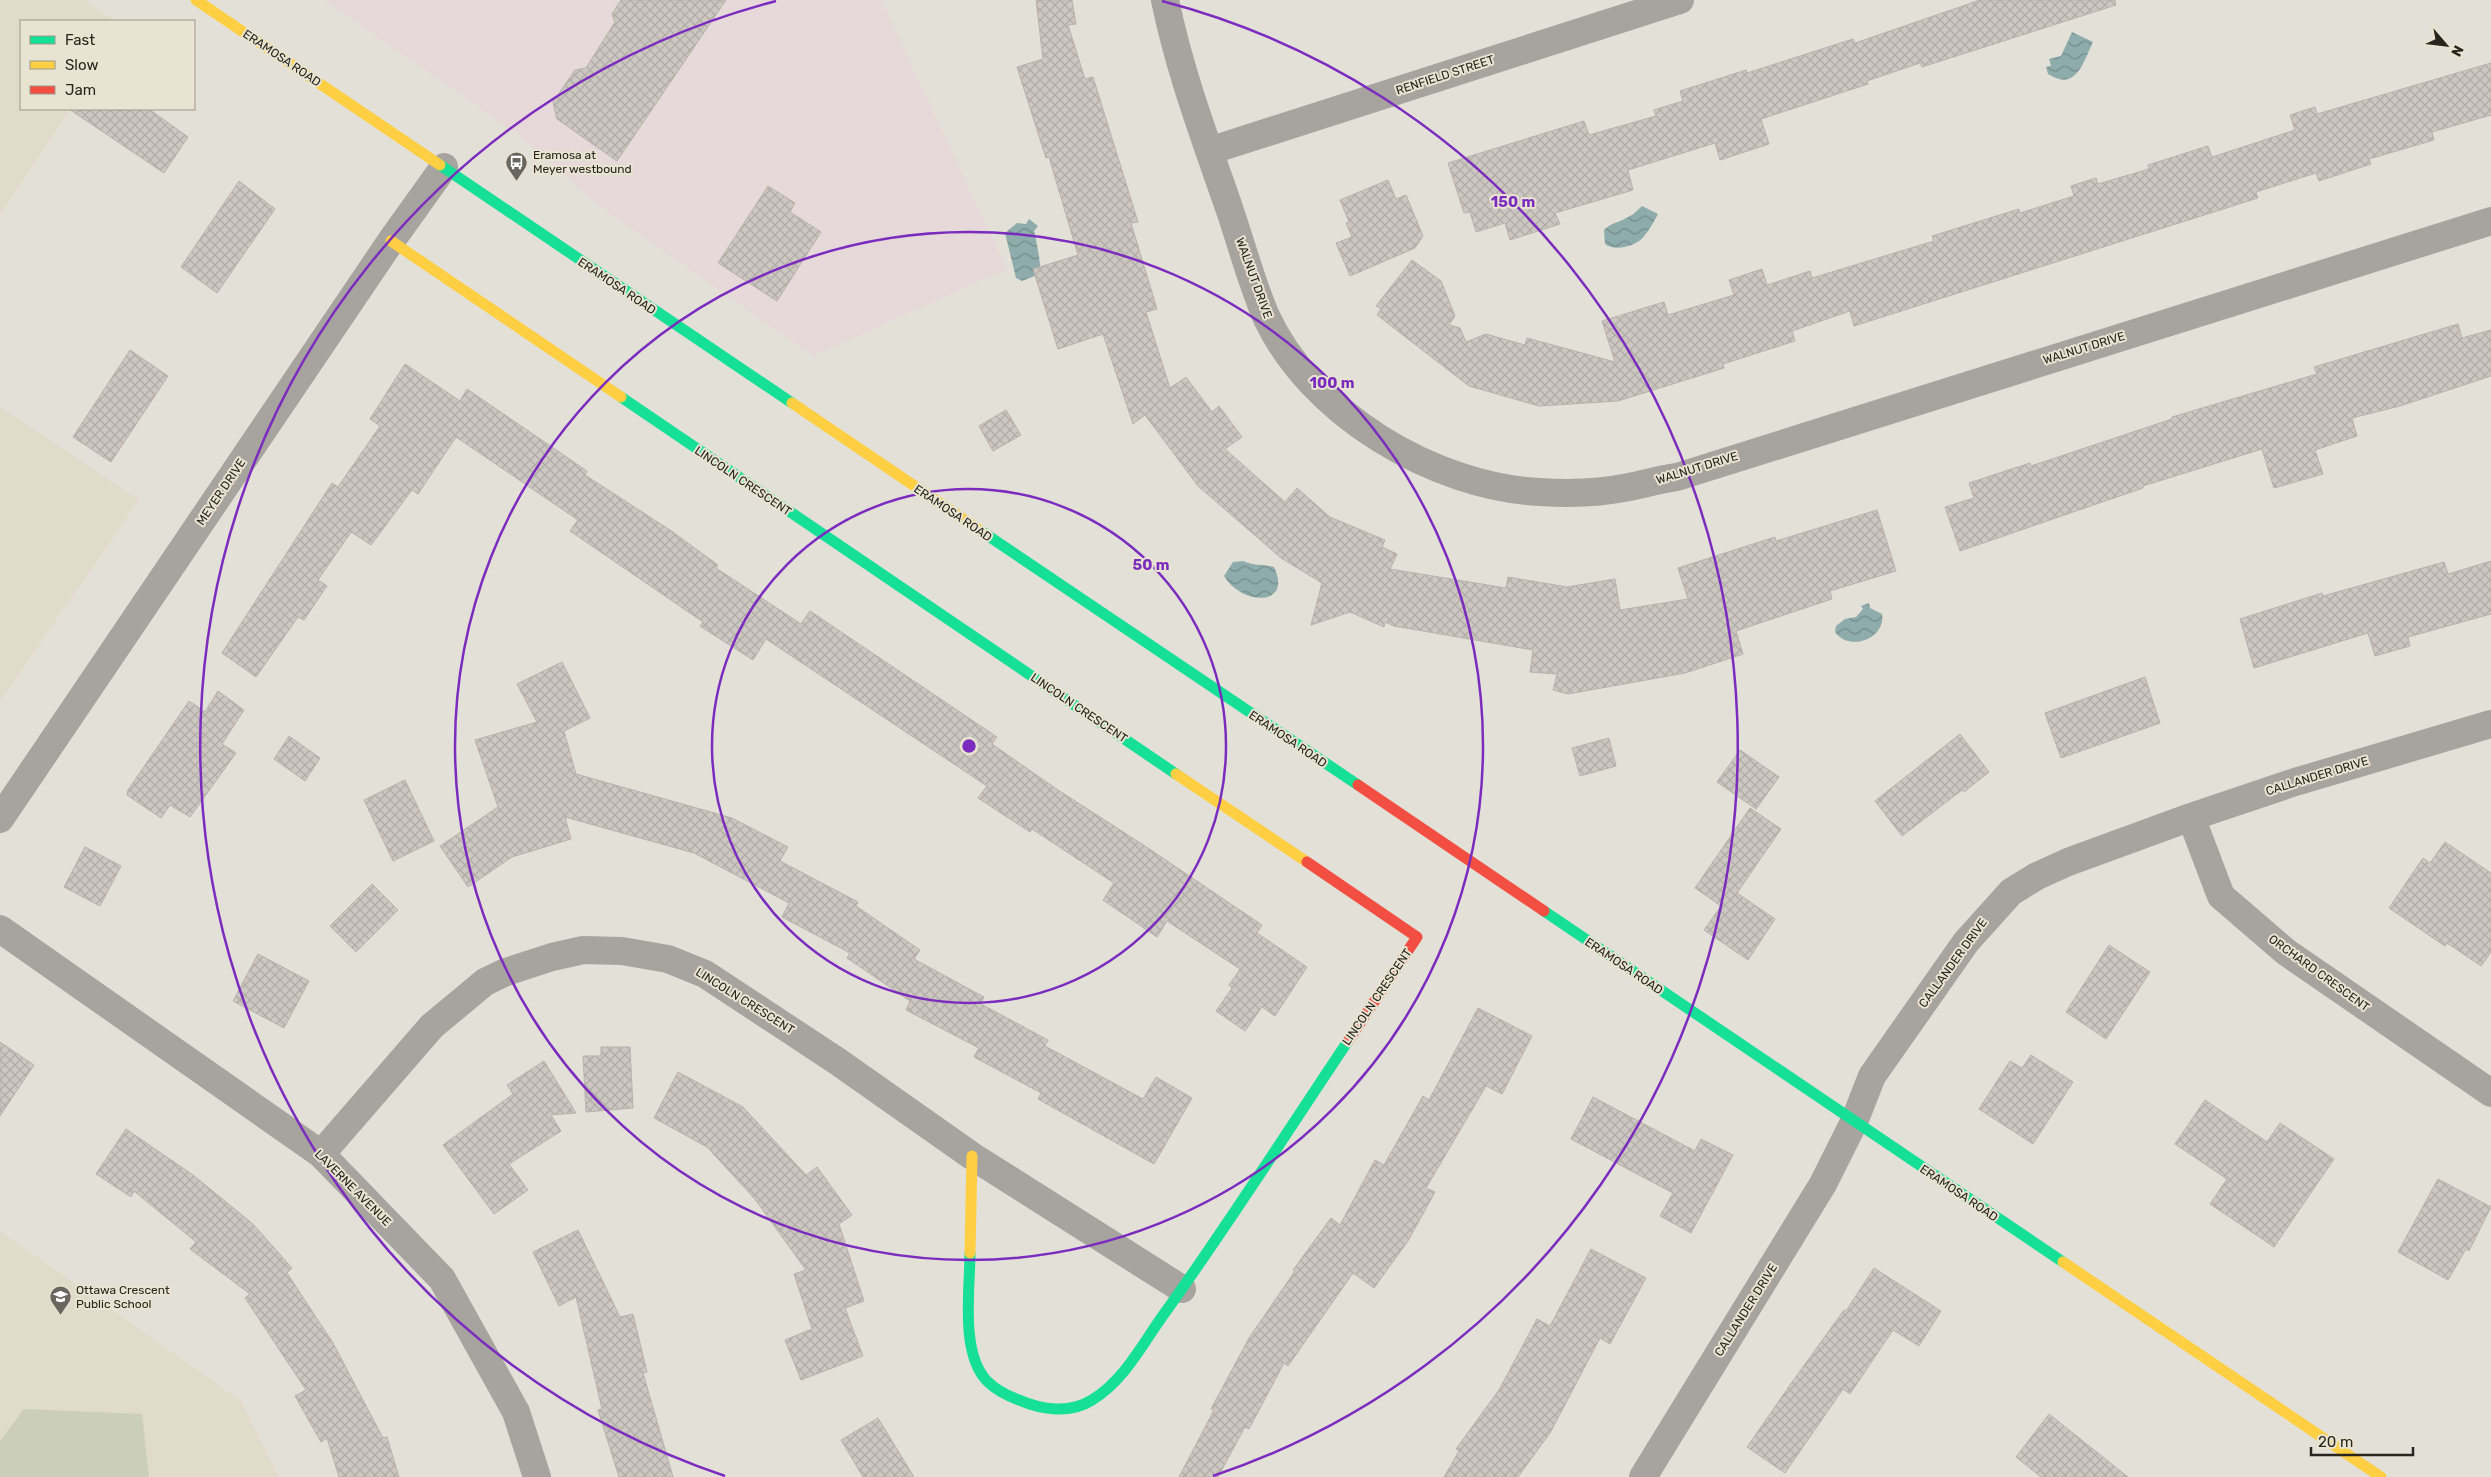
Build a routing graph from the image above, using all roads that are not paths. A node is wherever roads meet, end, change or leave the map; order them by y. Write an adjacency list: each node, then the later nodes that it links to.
1 (196, 0): 5 (main road, ERAMOSA ROAD)
2 (1165, 0): 4 (street, WALNUT DRIVE)
3 (1680, 0): 4 (street, RENFIELD STREET)
4 (1210, 151): 6 (street, WALNUT DRIVE)
5 (444, 168): 7 (street, MEYER DRIVE); 13 (main road, ERAMOSA ROAD)
6 (2491, 221)
7 (391, 241): 10 (street, MEYER DRIVE); 16 (main road, LINCOLN CRESCENT)
8 (2491, 724): 9 (street, CALLANDER DRIVE)
9 (2191, 817): 12 (street, ORCHARD CRESCENT); 13 (street, CALLANDER DRIVE)
10 (0, 818)
11 (0, 929): 14 (street, LAVERNE AVENUE)
12 (2491, 1093)
13 (1854, 1122): 18 (street, CALLANDER DRIVE); 19 (main road, ERAMOSA ROAD)
14 (321, 1154): 15 (street, LINCOLN CRESCENT); 17 (street, LAVERNE AVENUE)
15 (972, 1156): 16 (street, LINCOLN CRESCENT); 16 (main road, LINCOLN CRESCENT)
16 (1182, 1289)
17 (537, 1477)
18 (1643, 1477)
19 (2381, 1477)

